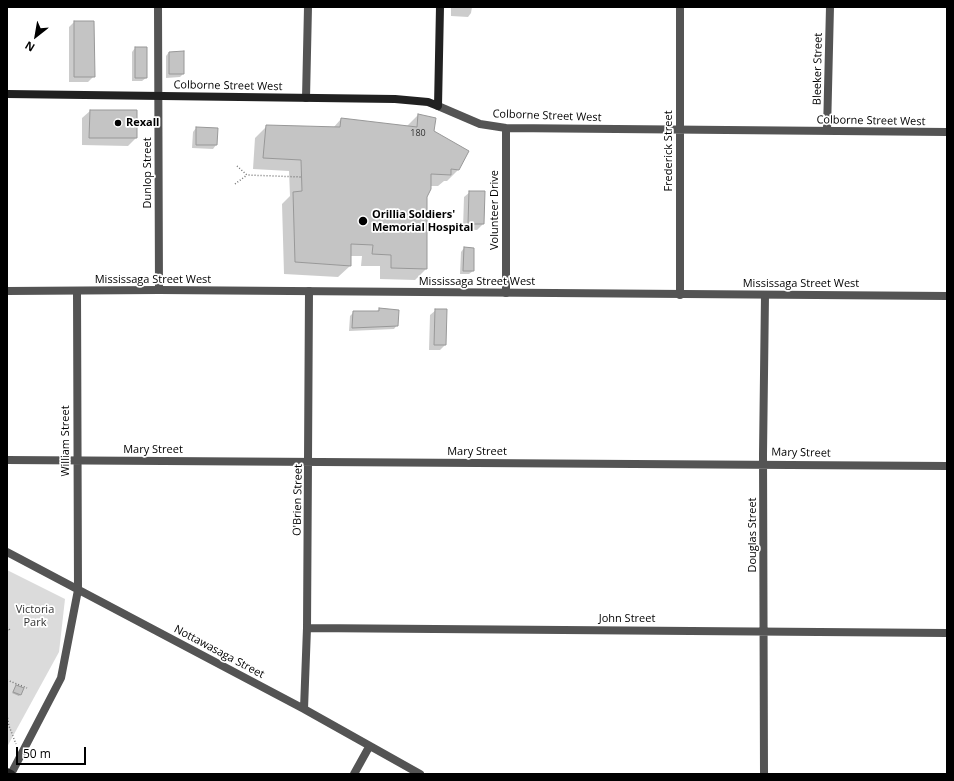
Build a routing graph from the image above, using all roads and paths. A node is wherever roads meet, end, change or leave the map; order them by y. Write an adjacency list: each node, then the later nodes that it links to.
1 (158, 7): 7 (street, Dunlop Street)
2 (308, 7): 8 (street)
3 (440, 7): 9 (main road)
4 (680, 7): 11 (street, Frederick Street)
5 (830, 7): 12 (street, Bleeker Street)
6 (7, 94): 7 (main road, Colborne Street West)
7 (159, 96): 8 (main road, Colborne Street West); 18 (street, Dunlop Street)
8 (306, 98): 9 (main road, Colborne Street West)
9 (438, 106): 10 (street, Colborne Street West)
10 (506, 128): 11 (street, Colborne Street West); 22 (street, Volunteer Drive)
11 (680, 130): 12 (street, Colborne Street West); 23 (street, Frederick Street)
12 (827, 131): 13 (street, Colborne Street West)
13 (947, 132)
14 (236, 166): 15 (path)
15 (247, 175): 16 (path); 17 (path)
16 (301, 177)
17 (235, 184)
18 (159, 290): 20 (street, Mississaga Street West); 21 (street, Mississaga Street West)
19 (7, 291): 20 (street, Mississaga Street West)
20 (77, 291): 27 (street, William Street)
21 (309, 291): 22 (street, Mississaga Street West); 28 (street, O'Brien Street)
22 (506, 293): 23 (street, Mississaga Street West)
23 (680, 295): 24 (street, Mississaga Street West)
24 (765, 295): 25 (street, Mississaga Street West); 29 (street, Douglas Street)
25 (947, 296)
26 (7, 460): 27 (street, Mary Street)
27 (77, 461): 28 (street, Mary Street); 32 (street, William Street)
28 (309, 463): 29 (street, Mary Street); 34 (street, O'Brien Street)
29 (763, 464): 30 (street, Mary Street); 36 (street, Douglas Street)
30 (947, 466)
31 (7, 552): 32 (street, Nottawasaga Street)
32 (78, 590): 40 (street, Nottawasaga Street); 43 (street, William Street)
33 (7, 627): 35 (path)
34 (307, 628): 36 (street, John Street); 40 (street, O'Brien Street)
35 (7, 630)
36 (764, 631): 37 (street, John Street); 48 (street, Douglas Street)
37 (947, 633)
38 (7, 680): 39 (path)
39 (27, 688)
40 (304, 709): 42 (street, Nottawasaga Street)
41 (7, 715): 43 (path)
42 (369, 747): 46 (street); 47 (street, Nottawasaga Street)
43 (21, 755): 45 (street, William Street)
44 (7, 772): 45 (main road)
45 (11, 774)
46 (354, 774)
47 (420, 774)
48 (764, 774)

